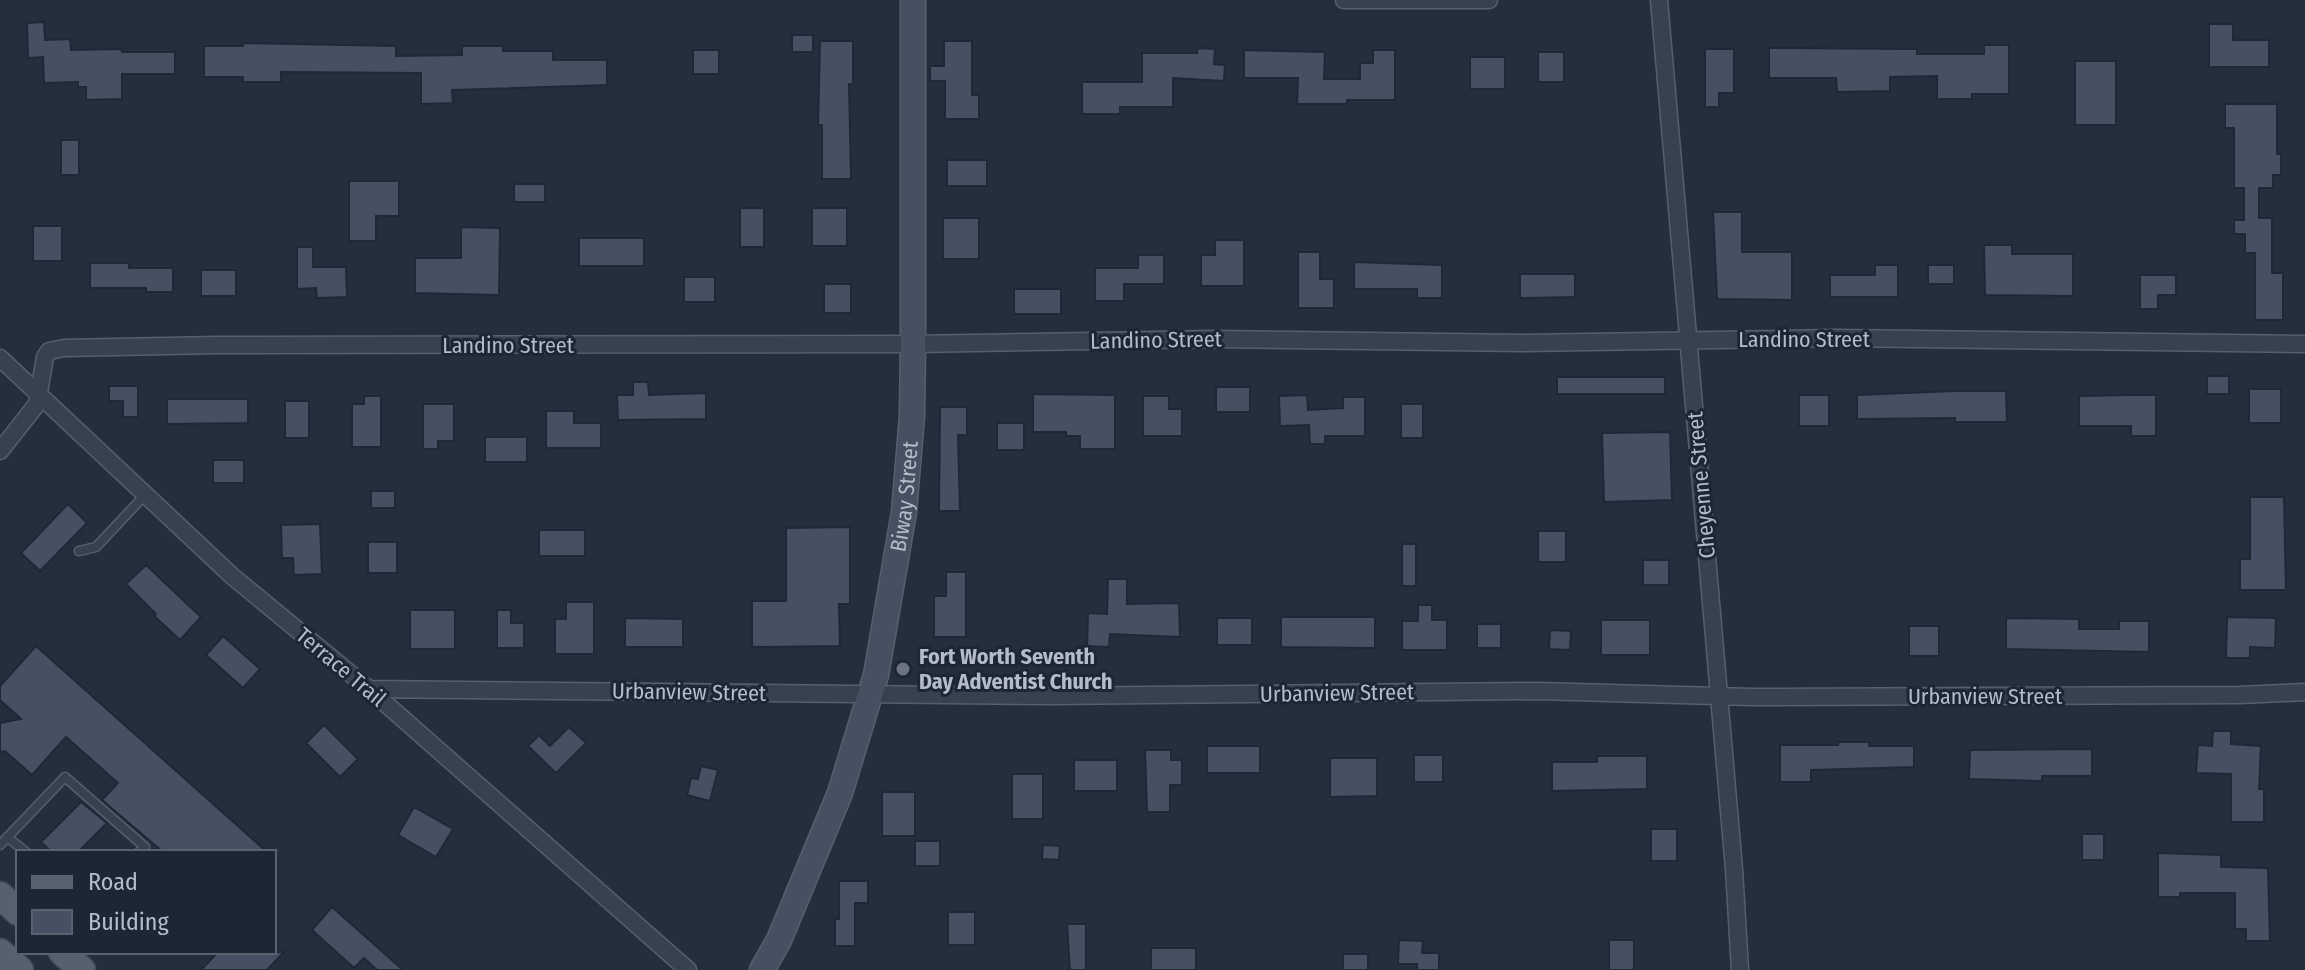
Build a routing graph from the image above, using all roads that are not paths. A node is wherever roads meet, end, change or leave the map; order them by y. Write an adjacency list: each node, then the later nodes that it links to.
1 (913, 0): 6 (street, Biway Street)
2 (1344, 0): 3 (street)
3 (1489, 0)
4 (1659, 0): 5 (street, Cheyenne Street)
5 (1690, 340): 6 (street, Landino Street); 7 (street, Landino Street); 16 (street, Cheyenne Street)
6 (913, 344): 9 (street, Landino Street); 15 (street, Biway Street)
7 (2305, 344)
8 (0, 358): 9 (street, Terrace Trail)
9 (39, 392): 10 (street); 11 (street, Terrace Trail)
10 (0, 451)
11 (146, 494): 12 (lane); 13 (street, Terrace Trail)
12 (79, 551)
13 (369, 689): 15 (street, Urbanview Street); 27 (street, Terrace Trail)
14 (2305, 692): 16 (street, Urbanview Street)
15 (870, 694): 16 (street, Urbanview Street); 28 (street, Biway Street)
16 (1719, 696): 29 (street, Cheyenne Street)
17 (7, 837): 18 (lane); 19 (lane); 20 (lane)
18 (0, 845)
19 (23, 850)
20 (141, 850)
21 (0, 895): 22 (main road)
22 (16, 910)
23 (0, 952): 25 (main road)
24 (64, 954): 26 (main road)
25 (20, 970)
26 (82, 970)
27 (688, 970)
28 (762, 970)
29 (1740, 970)

